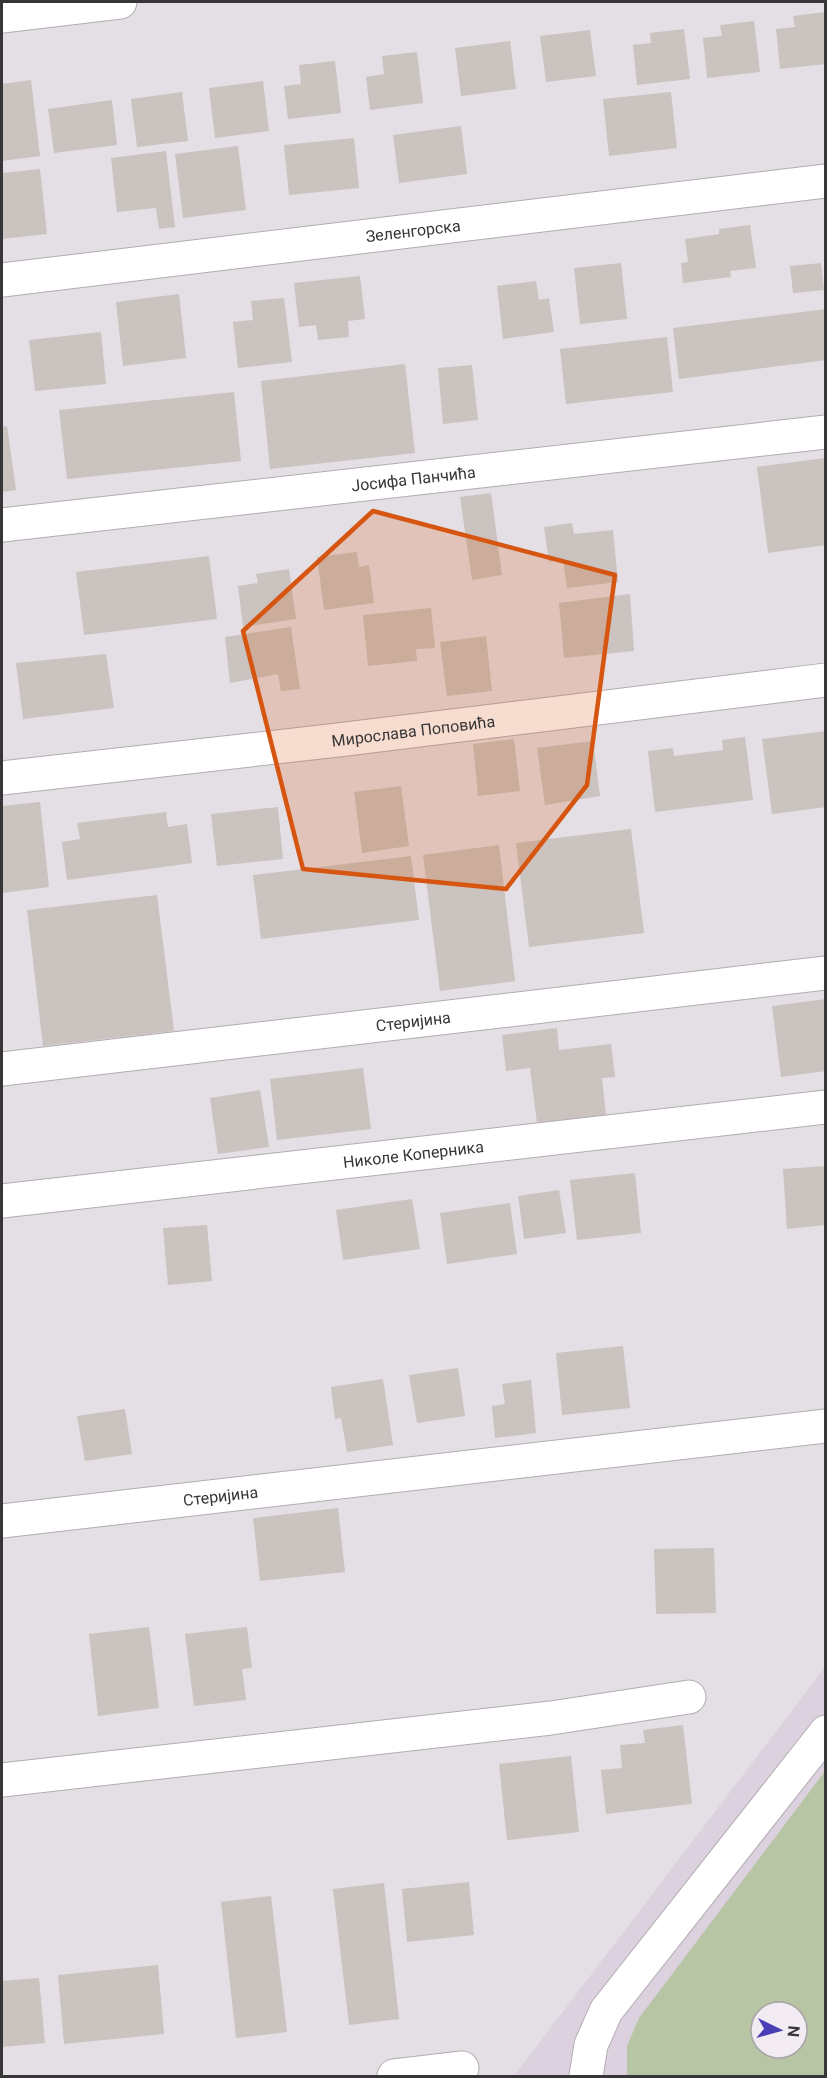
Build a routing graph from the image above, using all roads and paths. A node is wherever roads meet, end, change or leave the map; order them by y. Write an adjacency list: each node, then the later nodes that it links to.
1 (120, 2): 2 (street)
2 (2, 16)
3 (825, 181): 4 (street, Зеленгорска)
4 (2, 280)
5 (825, 432): 6 (street, Јосифа Панчића)
6 (2, 525)
7 (825, 680): 8 (street, Мирослава Поповића)
8 (2, 778)
9 (825, 973): 10 (street, Стеријина)
10 (2, 1069)
11 (825, 1107): 12 (street, Николе Коперника)
12 (2, 1201)
13 (825, 1426): 14 (street, Стеријина)
14 (2, 1521)
15 (689, 1697): 17 (street)
16 (825, 1732): 20 (street)
17 (2, 1780)
18 (462, 2068): 19 (street)
19 (394, 2076)
20 (586, 2076)

